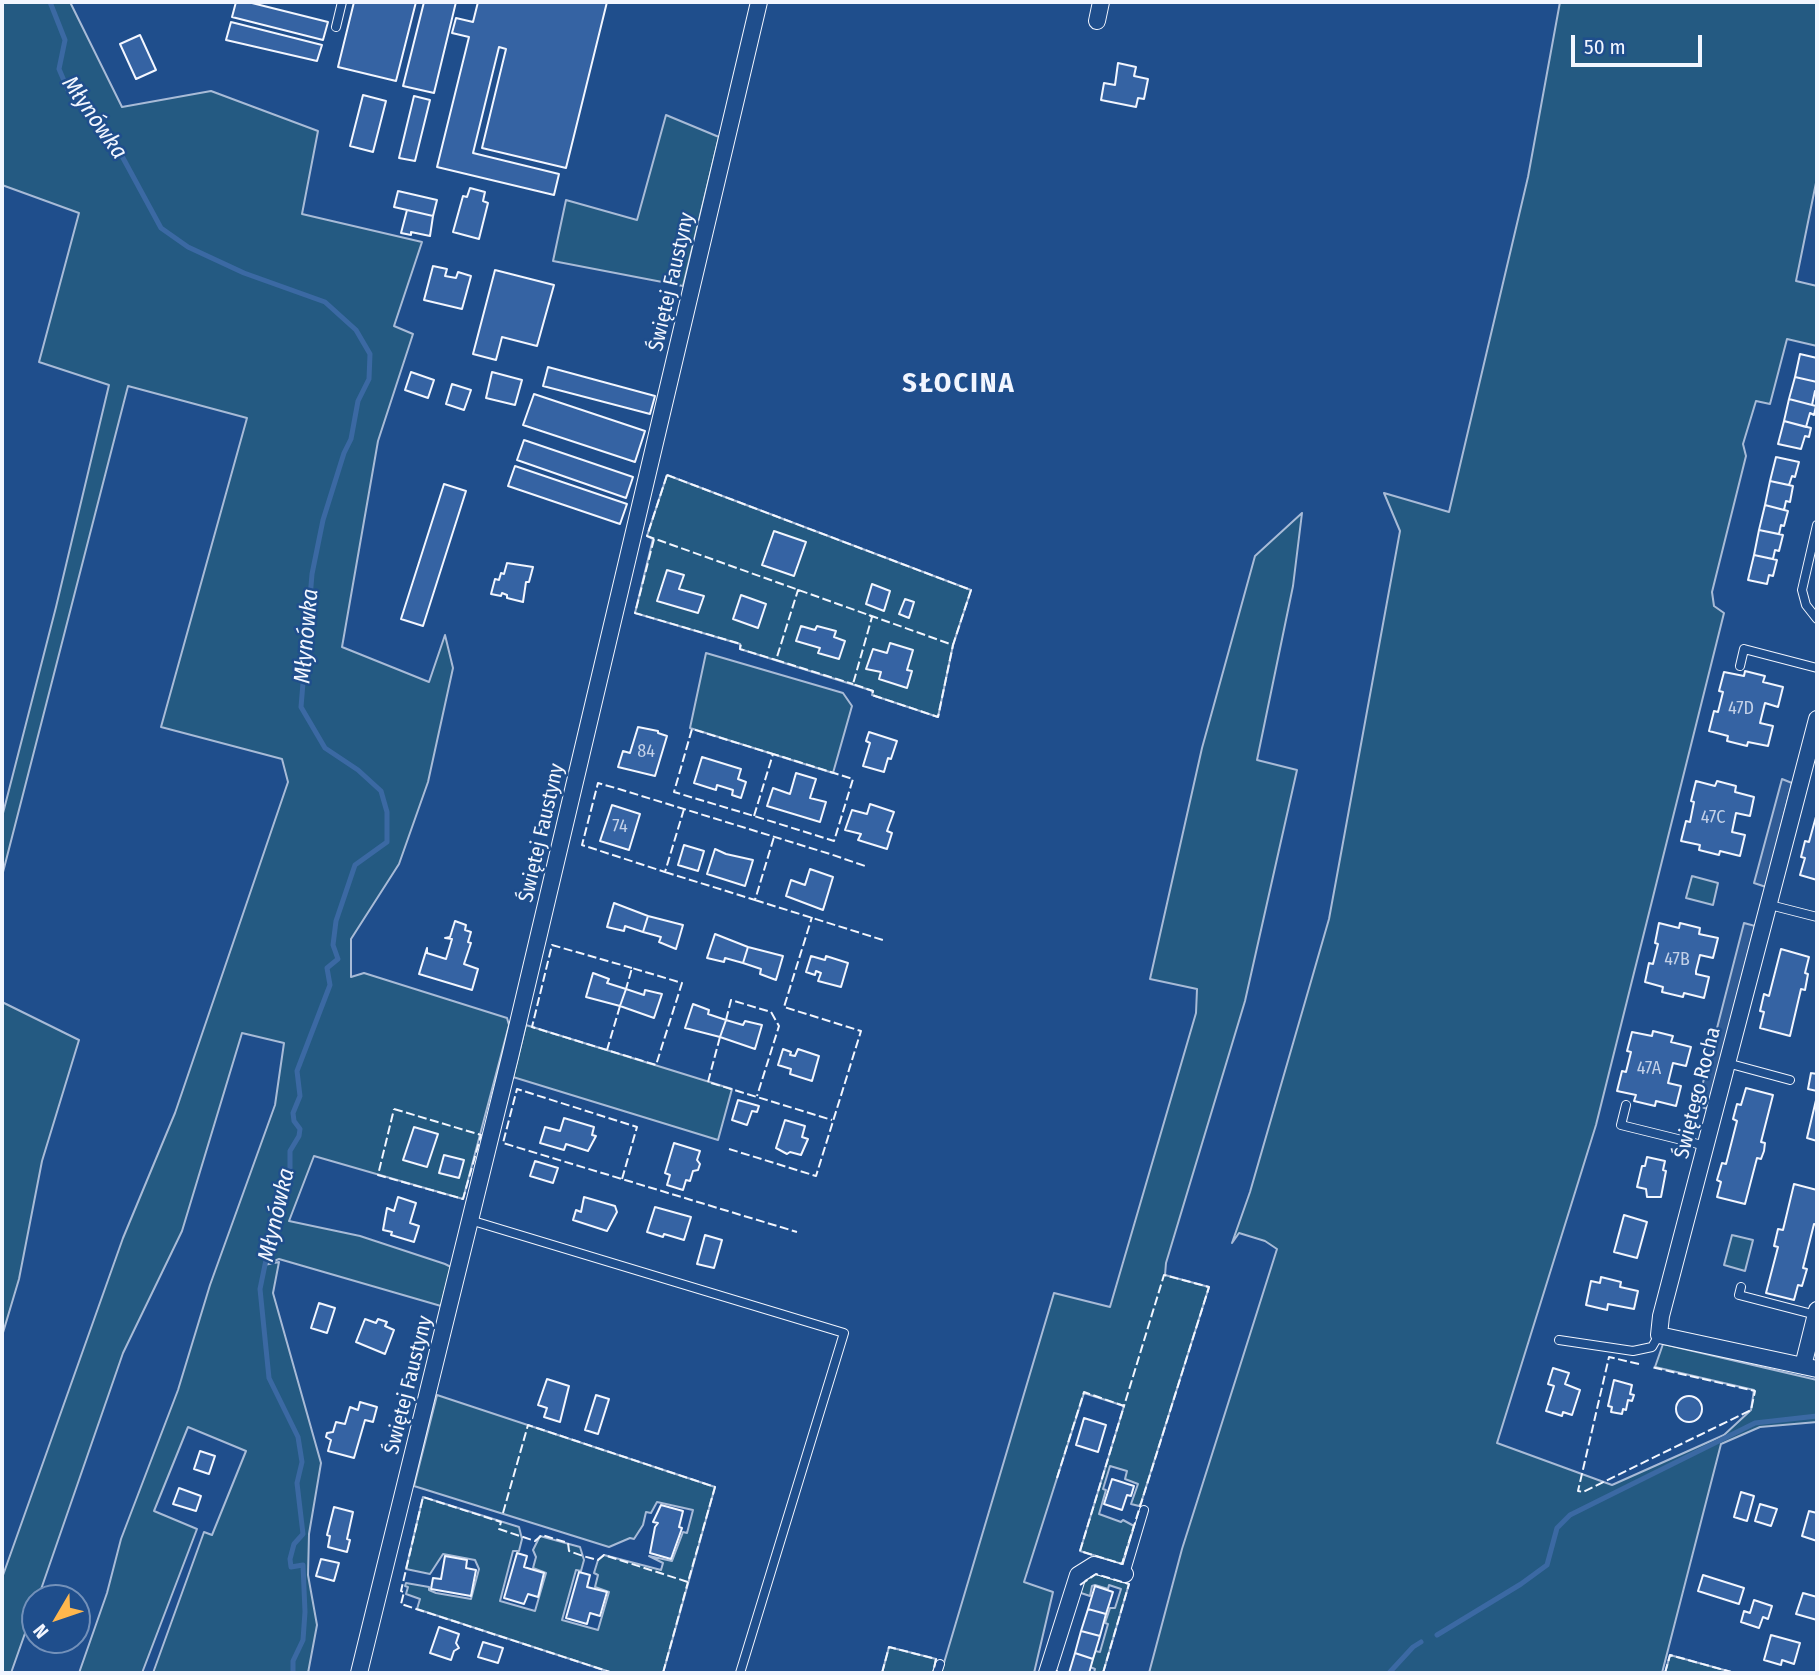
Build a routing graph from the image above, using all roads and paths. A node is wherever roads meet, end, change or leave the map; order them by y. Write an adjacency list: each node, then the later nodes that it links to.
1 (342, 2): 5 (lane)
2 (760, 2): 17 (street, Świętej Faustyny)
3 (1101, 2): 4 (street)
4 (1097, 22)
5 (336, 27)
6 (1817, 525): 7 (lane)
7 (1817, 619)
8 (1740, 666): 9 (lane)
9 (1817, 668)
10 (1817, 719): 11 (street, Świętego Rocha)
11 (1770, 905): 12 (lane); 13 (street, Świętego Rocha)
12 (1817, 917)
13 (1727, 1063): 14 (lane); 16 (street, Świętego Rocha)
14 (1790, 1080)
15 (1626, 1105): 16 (lane)
16 (1706, 1146): 20 (street, Świętego Rocha)
17 (470, 1220): 25 (street, Świętej Faustyny); 26 (lane)
18 (1741, 1287): 19 (lane)
19 (1817, 1313): 22 (street)
20 (1659, 1335): 21 (lane); 22 (street)
21 (1559, 1340)
22 (1810, 1368)
23 (1144, 1510): 24 (lane)
24 (1125, 1574): 27 (street)
25 (359, 1673)
26 (740, 1673)
27 (1047, 1673)

